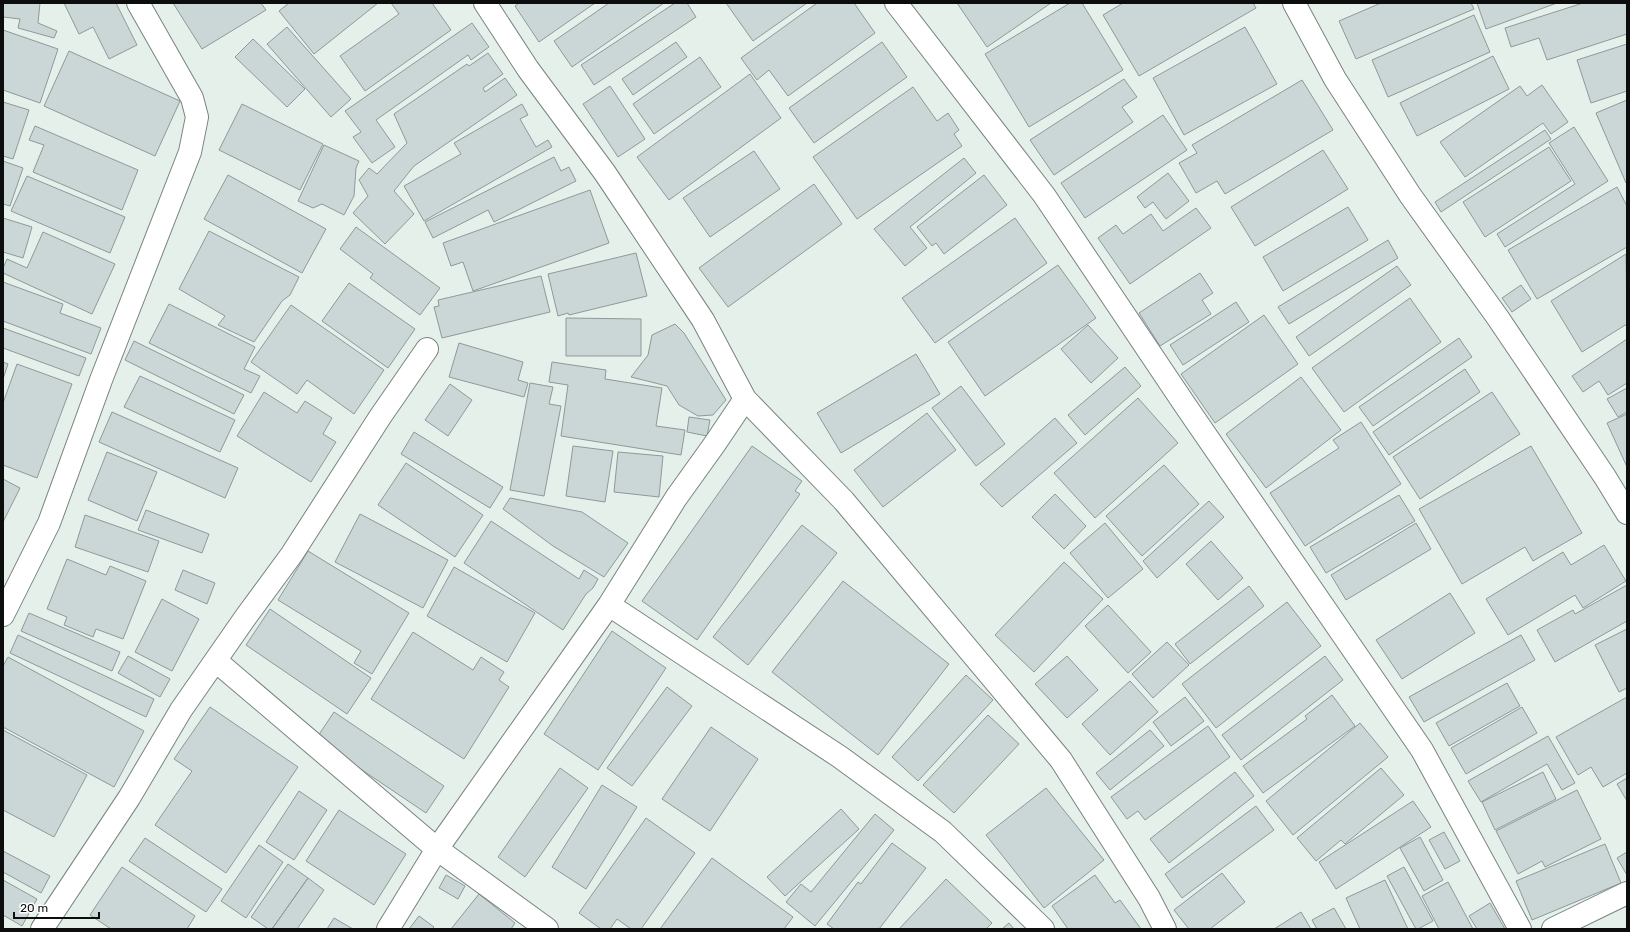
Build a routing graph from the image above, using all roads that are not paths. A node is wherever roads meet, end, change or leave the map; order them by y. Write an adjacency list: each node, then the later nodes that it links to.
1 (138, 3): 9 (street)
2 (485, 3): 6 (street)
3 (896, 3): 18 (street)
4 (1294, 3): 7 (street)
5 (427, 349): 10 (street)
6 (745, 399): 8 (street); 17 (street)
7 (1627, 513)
8 (608, 605): 11 (street); 16 (street)
9 (3, 615)
10 (216, 661): 11 (street); 13 (street)
11 (437, 849): 14 (street); 15 (street)
12 (1627, 893): 19 (street)
13 (42, 929)
14 (388, 929)
15 (547, 929)
16 (1044, 929)
17 (1165, 929)
18 (1520, 929)
19 (1553, 929)

